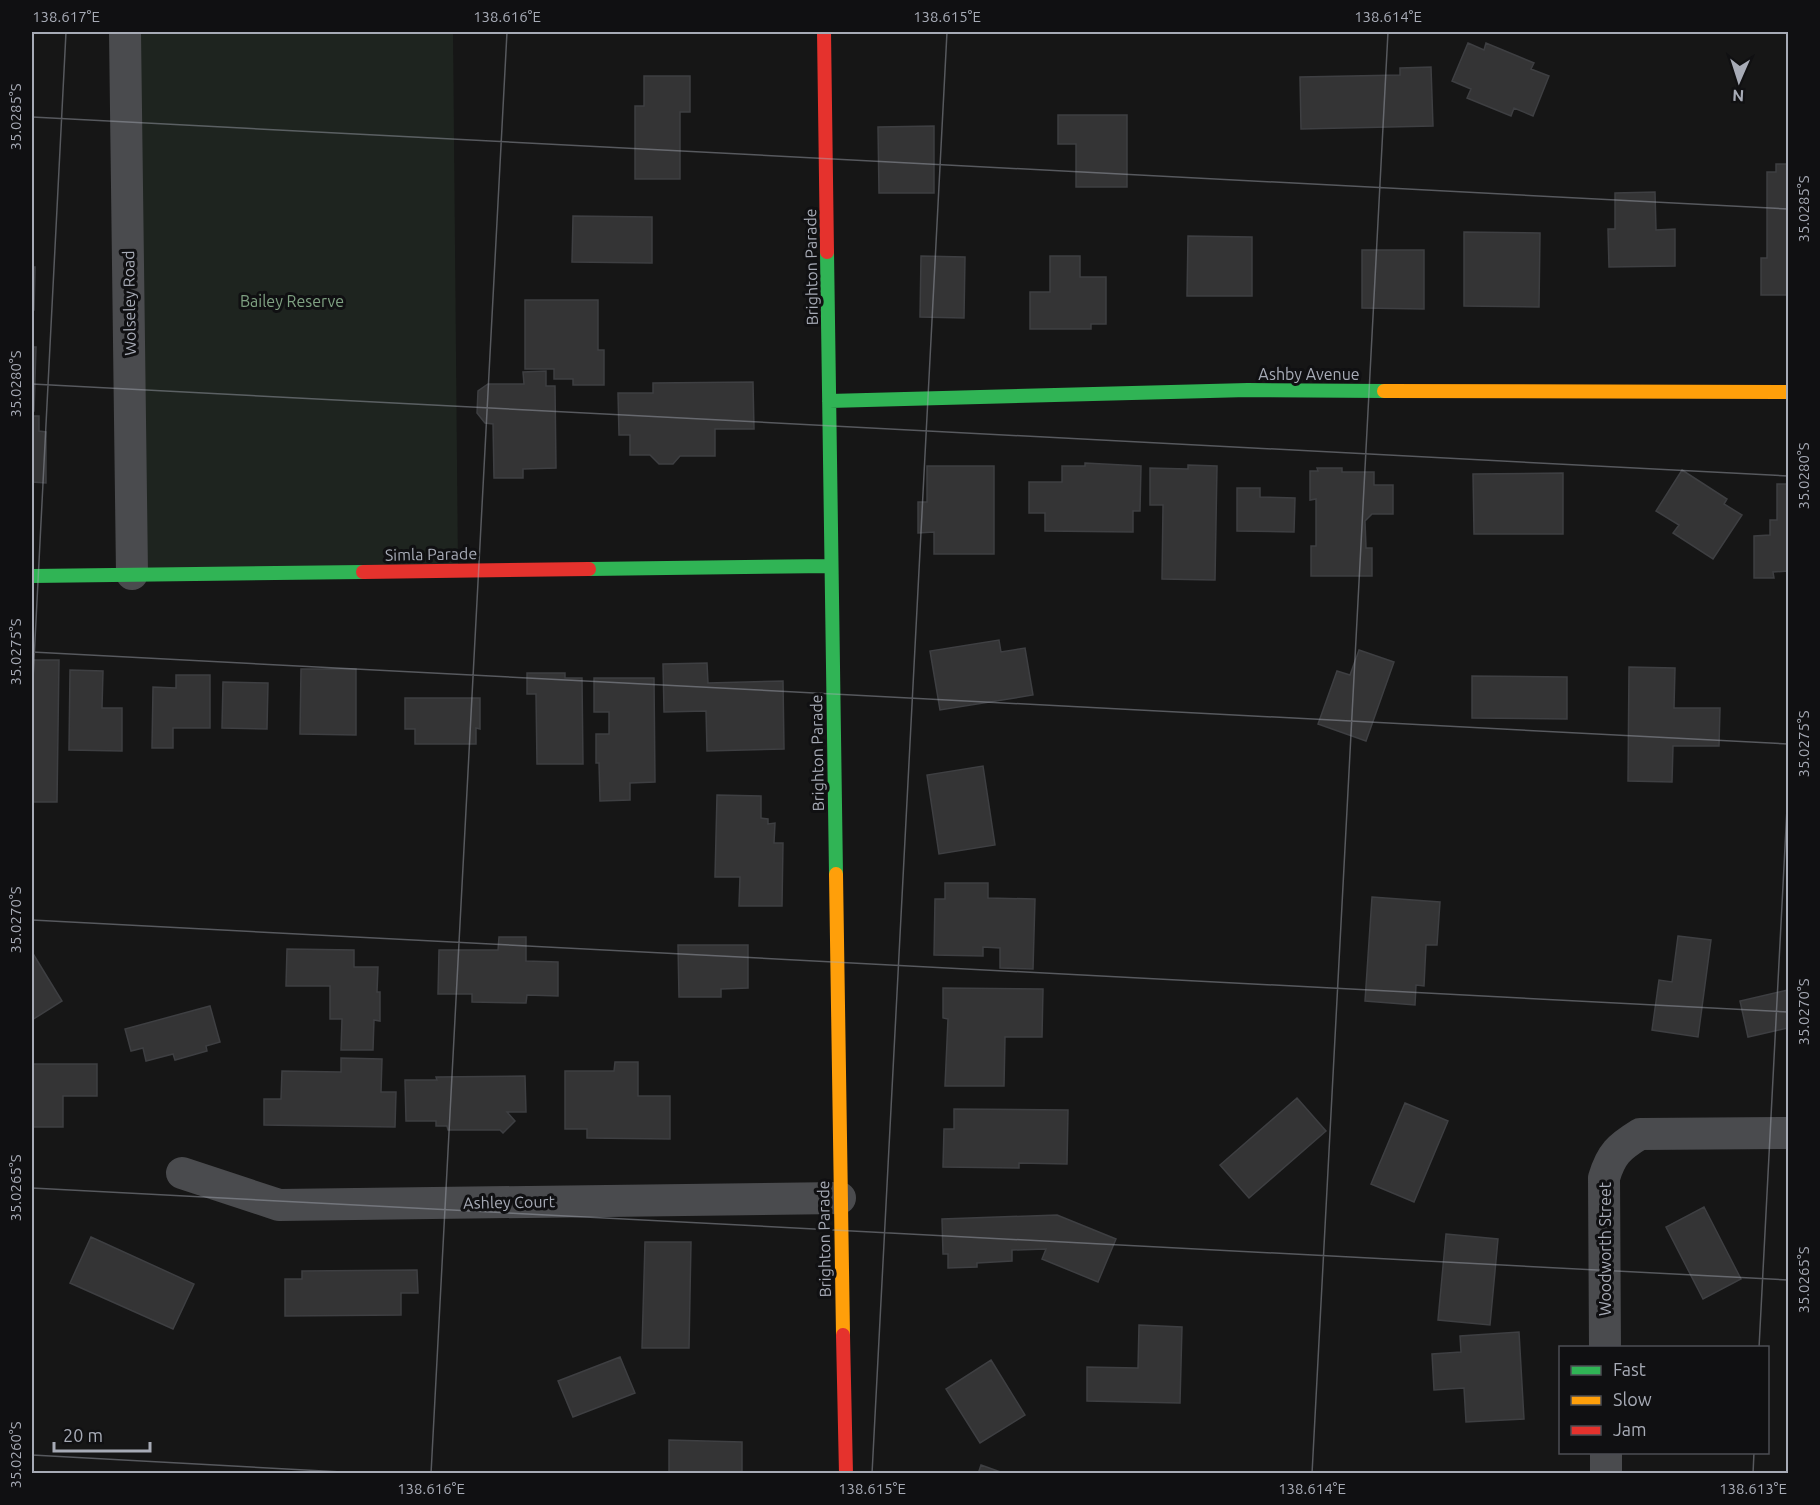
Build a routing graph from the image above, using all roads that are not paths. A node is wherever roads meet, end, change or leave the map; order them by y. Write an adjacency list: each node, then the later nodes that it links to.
1 (125, 32): 6 (street, Wolseley Road)
2 (824, 32): 4 (street, Brighton Parade)
3 (1788, 392): 4 (street, Ashby Avenue)
4 (829, 401): 5 (street, Brighton Parade)
5 (831, 566): 6 (street, Simla Parade); 10 (street, Brighton Parade)
6 (132, 574): 7 (street, Simla Parade)
7 (32, 576)
8 (1788, 1133): 11 (street, Woodworth Street)
9 (182, 1173): 10 (street, Ashley Court)
10 (840, 1198): 13 (street, Brighton Parade)
11 (1605, 1346)
12 (1606, 1454): 14 (street)
13 (846, 1473)
14 (1606, 1473)

